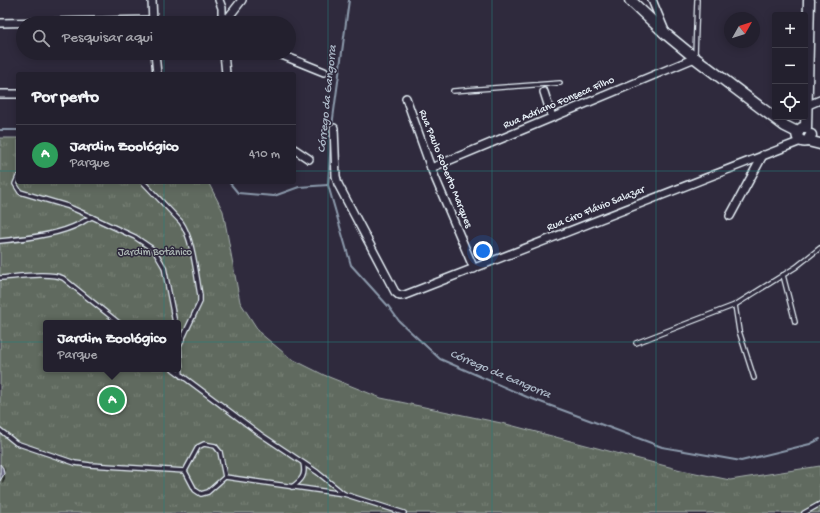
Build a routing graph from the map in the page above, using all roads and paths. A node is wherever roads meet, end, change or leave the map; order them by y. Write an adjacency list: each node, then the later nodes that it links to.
1 (152, 0): 8 (street)
2 (219, 0): 9 (street)
3 (242, 0): 10 (street)
4 (630, 0): 13 (street)
5 (652, 0): 13 (street)
6 (697, 0): 14 (lane)
7 (809, 0): 22 (street)
8 (153, 16)
9 (223, 16)
10 (229, 16)
11 (0, 23): 12 (street)
12 (16, 23)
13 (667, 35): 14 (street)
14 (695, 58): 30 (street, Rua Adriano Fonseca Filho); 34 (street)
15 (156, 60): 18 (street)
16 (225, 60): 19 (street)
17 (294, 60): 20 (street)
18 (157, 72)
19 (226, 72)
20 (324, 72)
21 (560, 83): 23 (lane)
22 (806, 84)
23 (543, 88): 24 (lane); 30 (street)
24 (453, 91)
25 (0, 94): 26 (street)
26 (16, 94)
27 (406, 98): 39 (street, Rua Paulo Roberto Marques)
28 (820, 100): 29 (street)
29 (808, 109)
30 (552, 117): 39 (street, Rua Adriano Fonseca Filho)
31 (804, 120): 34 (street)
32 (805, 120): 34 (street)
33 (334, 128): 46 (street, Rua Ciro Flávio Salazar)
34 (806, 135): 35 (street); 37 (street, Rua Ciro Flávio Salazar)
35 (820, 144)
36 (296, 150): 38 (street)
37 (763, 155): 42 (street); 46 (street, Rua Ciro Flávio Salazar)
38 (309, 159)
39 (431, 168): 46 (street, Rua Paulo Roberto Marques)
40 (16, 182): 43 (lane)
41 (145, 184): 53 (lane)
42 (730, 216)
43 (92, 217): 44 (lane); 51 (lane)
44 (0, 241)
45 (820, 248): 47 (lane)
46 (474, 269)
47 (783, 275): 49 (lane); 52 (lane)
48 (0, 278): 50 (lane)
49 (735, 305): 54 (lane); 58 (lane)
50 (114, 320)
51 (174, 320)
52 (795, 322)
53 (181, 338)
54 (636, 343)
55 (176, 372): 57 (lane)
56 (181, 372): 57 (lane)
57 (181, 376): 60 (lane)
58 (754, 378)
59 (0, 430): 61 (lane)
60 (303, 463): 63 (lane); 64 (lane)
61 (186, 471): 62 (lane); 62 (lane)
62 (225, 477): 63 (lane)
63 (292, 486): 64 (lane)
64 (344, 494): 66 (lane)
65 (820, 504): 67 (lane)
66 (404, 513)
67 (804, 513)

